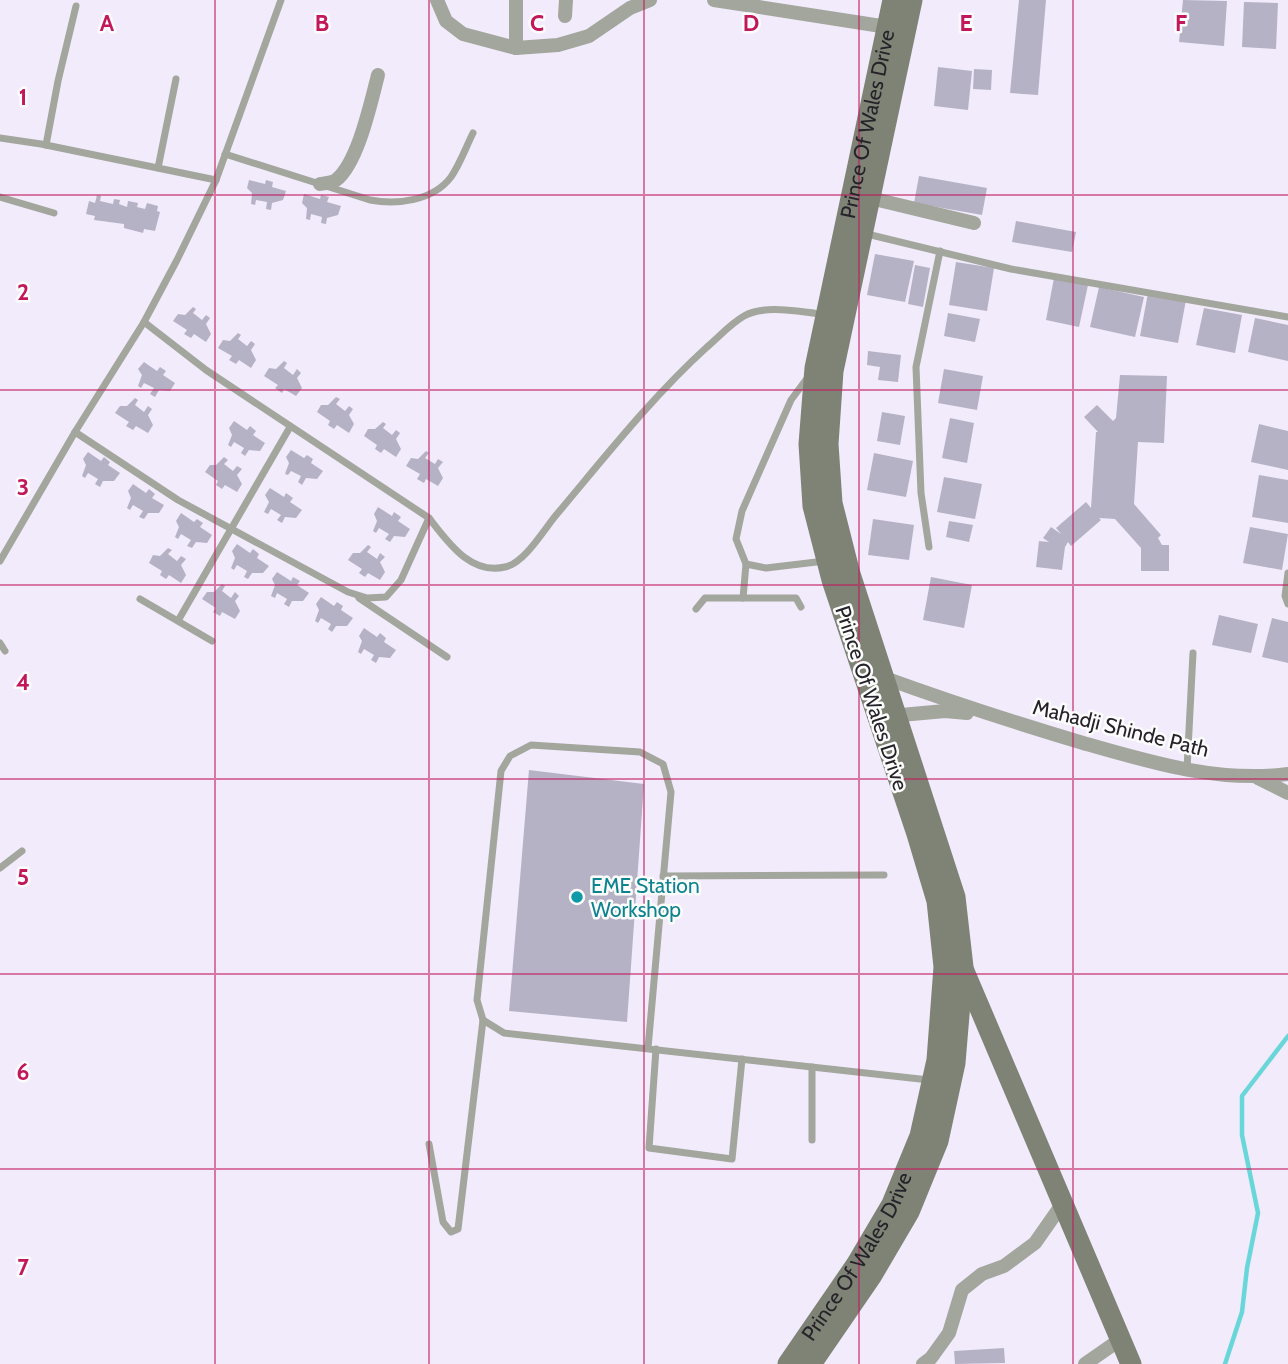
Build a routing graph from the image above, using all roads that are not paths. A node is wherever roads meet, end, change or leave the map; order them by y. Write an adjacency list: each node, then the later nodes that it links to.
1 (281, 0): 19 (lane)
2 (437, 0): 13 (street)
3 (516, 0): 13 (street)
4 (566, 0): 11 (street)
5 (650, 0): 9 (street)
6 (714, 0): 12 (street)
7 (893, 0): 12 (street, Prince Of Wales Drive)
8 (912, 0): 12 (street, Prince Of Wales Drive)
9 (630, 4): 13 (street)
10 (76, 6): 18 (lane)
11 (565, 16)
12 (896, 28): 24 (street, Prince Of Wales Drive); 27 (street, Prince Of Wales Drive)
13 (516, 48)
14 (378, 75): 22 (street)
15 (176, 79): 20 (lane)
16 (473, 132): 22 (lane)
17 (0, 138): 18 (lane)
18 (46, 145): 20 (lane)
19 (225, 154): 21 (lane); 22 (lane)
20 (158, 168): 21 (lane)
21 (216, 180): 31 (lane)
22 (320, 184)
23 (0, 197): 25 (lane)
24 (870, 198): 26 (street); 27 (street, Prince Of Wales Drive)
25 (54, 213)
26 (974, 223)
27 (853, 231): 28 (lane); 29 (street, Prince Of Wales Drive)
28 (940, 251): 30 (lane); 37 (lane)
29 (835, 316): 32 (street, Prince Of Wales Drive); 35 (lane); 54 (street, Prince Of Wales Drive)
30 (1288, 317)
31 (144, 323): 33 (lane); 34 (lane)
32 (815, 368): 38 (street, Prince Of Wales Drive); 40 (lane)
33 (290, 427): 35 (lane); 36 (lane)
34 (75, 432): 36 (lane); 39 (lane)
35 (429, 518): 42 (lane)
36 (230, 528): 42 (lane); 48 (lane)
37 (929, 547)
38 (827, 560): 40 (lane); 54 (street, Prince Of Wales Drive)
39 (0, 561)
40 (746, 564): 43 (lane)
41 (1288, 573): 45 (lane)
42 (353, 593): 53 (lane)
43 (743, 598): 46 (lane); 47 (lane)
44 (141, 599): 48 (lane)
45 (1288, 604)
46 (801, 607)
47 (696, 609)
48 (179, 620): 49 (lane)
49 (212, 641)
50 (0, 643): 51 (lane)
51 (5, 651)
52 (1193, 653): 57 (lane)
53 (447, 657)
54 (876, 681): 55 (street, Mahadji Shinde Path); 56 (street, Prince Of Wales Drive)
55 (986, 715): 56 (street, Mahadji Shinde Path); 57 (street, Mahadji Shinde Path)
56 (888, 716): 65 (street, Prince Of Wales Drive)
57 (1187, 769): 59 (street, Mahadji Shinde Path)
58 (1288, 774): 59 (street, Mahadji Shinde Path)
59 (1258, 778): 60 (street)
60 (1288, 793)
61 (22, 851): 62 (lane)
62 (0, 868)
63 (884, 875): 64 (lane)
64 (663, 876): 66 (lane); 67 (lane)
65 (953, 967): 70 (street, Prince Of Wales Drive); 73 (street)
66 (482, 1020): 67 (lane); 72 (lane)
67 (652, 1049): 68 (lane); 68 (lane)
68 (742, 1059): 69 (lane)
69 (812, 1066): 70 (lane); 71 (lane)
70 (942, 1081): 75 (street, Prince Of Wales Drive); 76 (street, Prince Of Wales Drive)
71 (812, 1140)
72 (429, 1144)
73 (1063, 1203): 74 (street); 77 (street)
74 (1121, 1339): 78 (street); 79 (street)
75 (788, 1364)
76 (811, 1364)
77 (923, 1364)
78 (1085, 1364)
79 (1131, 1364)

